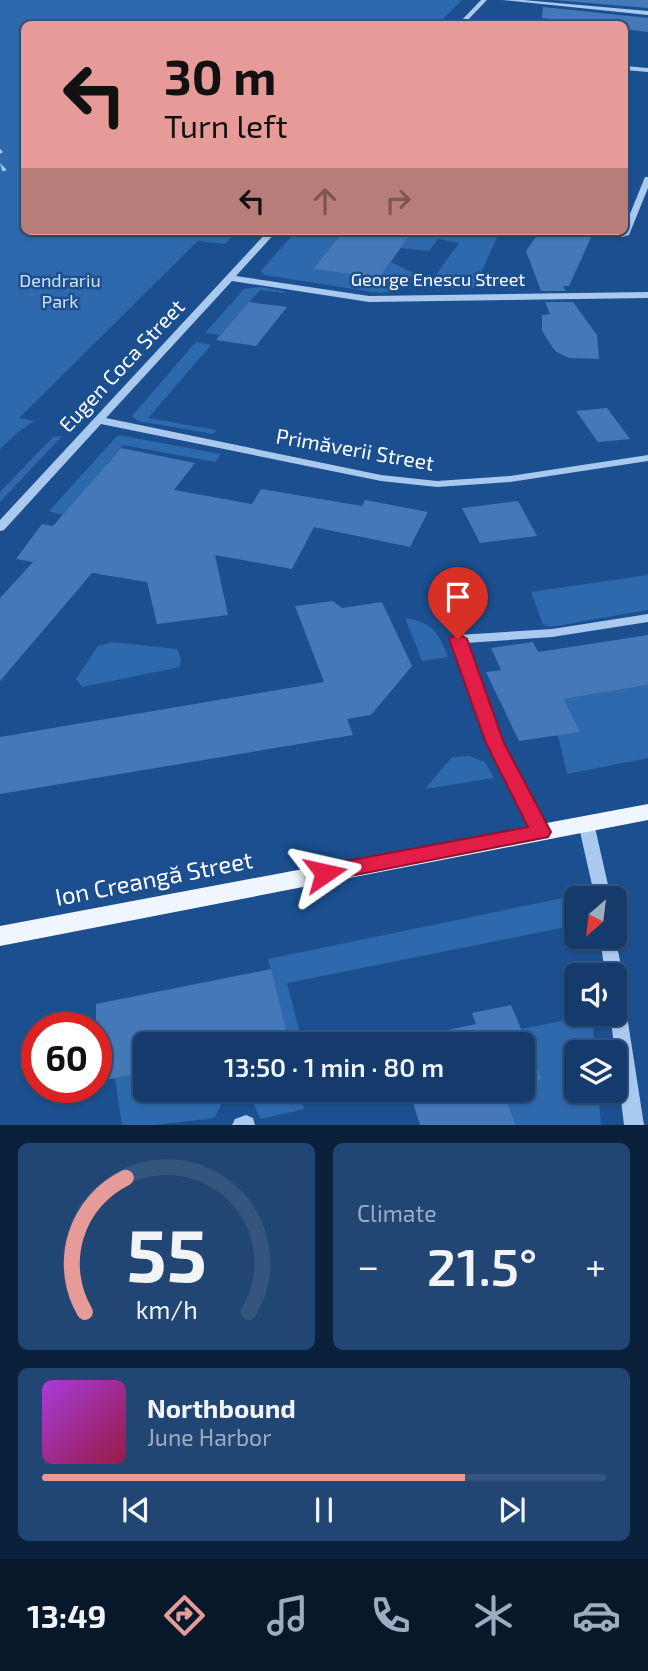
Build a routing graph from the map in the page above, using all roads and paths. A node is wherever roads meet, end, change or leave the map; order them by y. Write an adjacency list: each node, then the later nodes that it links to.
1 (484, 0): 4 (street)
2 (505, 0): 3 (street)
3 (648, 13)
4 (464, 21)
5 (628, 68): 6 (street)
6 (648, 70)
7 (648, 179): 8 (street)
8 (628, 228)
9 (269, 235): 10 (street, Eugen Coca Street)
10 (229, 278): 11 (street, George Enescu Street); 12 (street, Eugen Coca Street)
11 (648, 295)
12 (98, 421): 13 (street, Primăverii Street); 14 (street, Eugen Coca Street)
13 (648, 458)
14 (0, 527)
15 (648, 618): 18 (street)
16 (648, 812): 17 (main road, Ion Creangă Street)
17 (586, 823): 18 (main road, Ion Creangă Street); 19 (street)
18 (541, 832): 20 (main road, Ion Creangă Street)
19 (600, 886)
20 (0, 936)
21 (621, 1026): 22 (street)
22 (634, 1125)

